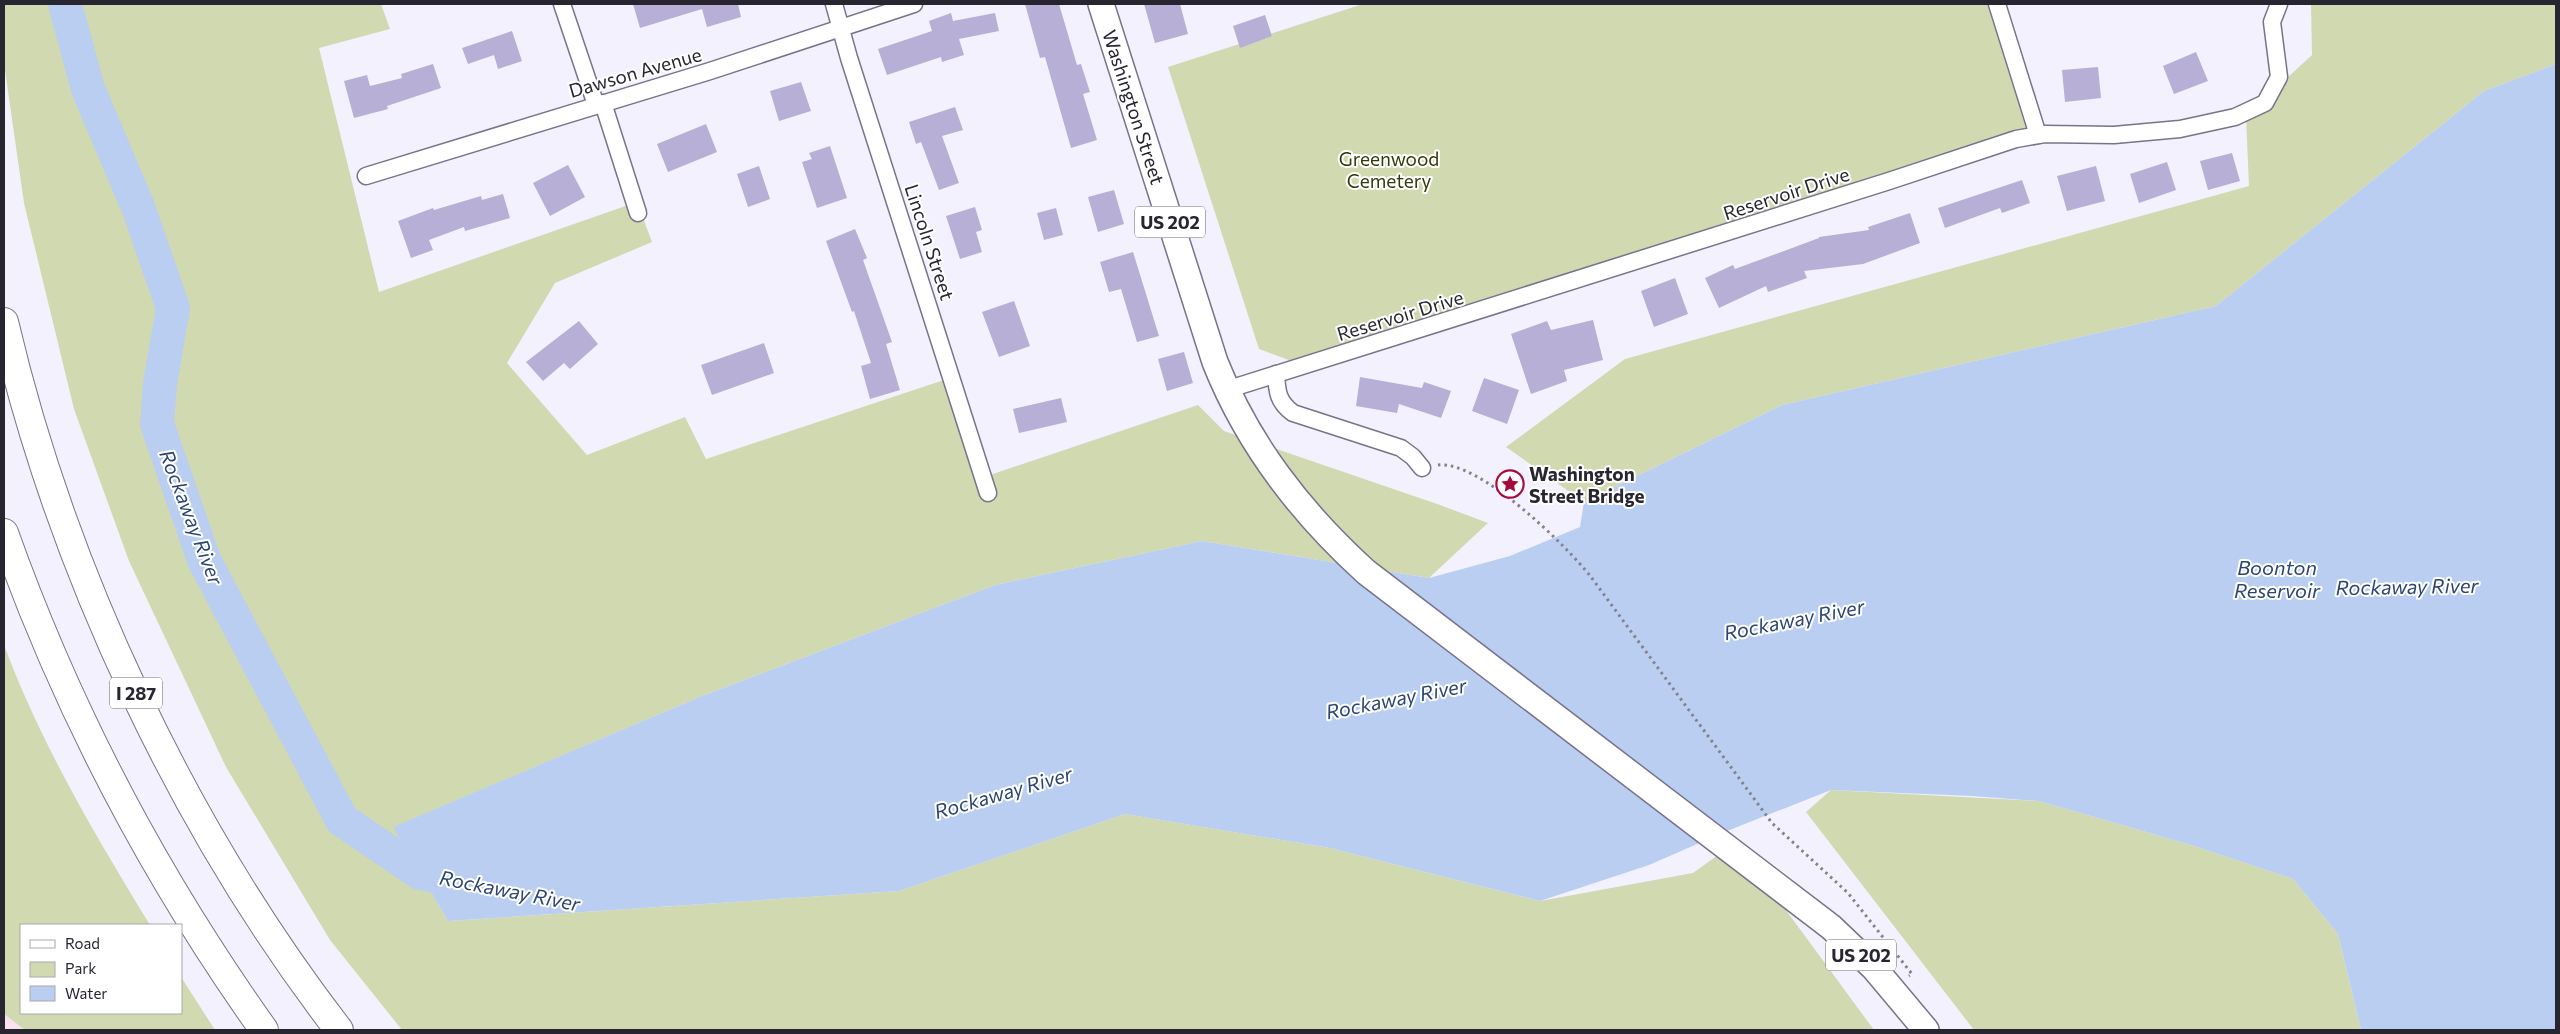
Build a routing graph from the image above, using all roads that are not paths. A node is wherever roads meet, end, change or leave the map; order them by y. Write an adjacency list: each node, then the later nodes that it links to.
1 (562, 4): 8 (street)
2 (834, 4): 7 (street, Lincoln Street)
3 (914, 4): 7 (street, Dawson Avenue)
4 (1101, 4): 14 (main road, Washington Street / US 202)
5 (1997, 4): 9 (street)
6 (2279, 4): 9 (street, Reservoir Drive)
7 (841, 28): 8 (street, Dawson Avenue); 16 (street, Lincoln Street)
8 (599, 104): 10 (street, Dawson Avenue); 11 (street)
9 (2038, 135): 13 (street, Reservoir Drive)
10 (366, 176)
11 (638, 213)
12 (4, 322): 19 (highway, I 287)
13 (1276, 374): 14 (street, Reservoir Drive); 15 (street)
14 (1226, 390): 20 (main road, Washington Street / US 202)
15 (1422, 468)
16 (988, 493)
17 (4, 533): 18 (highway)
18 (264, 1030)
19 (338, 1030)
20 (1926, 1030)

